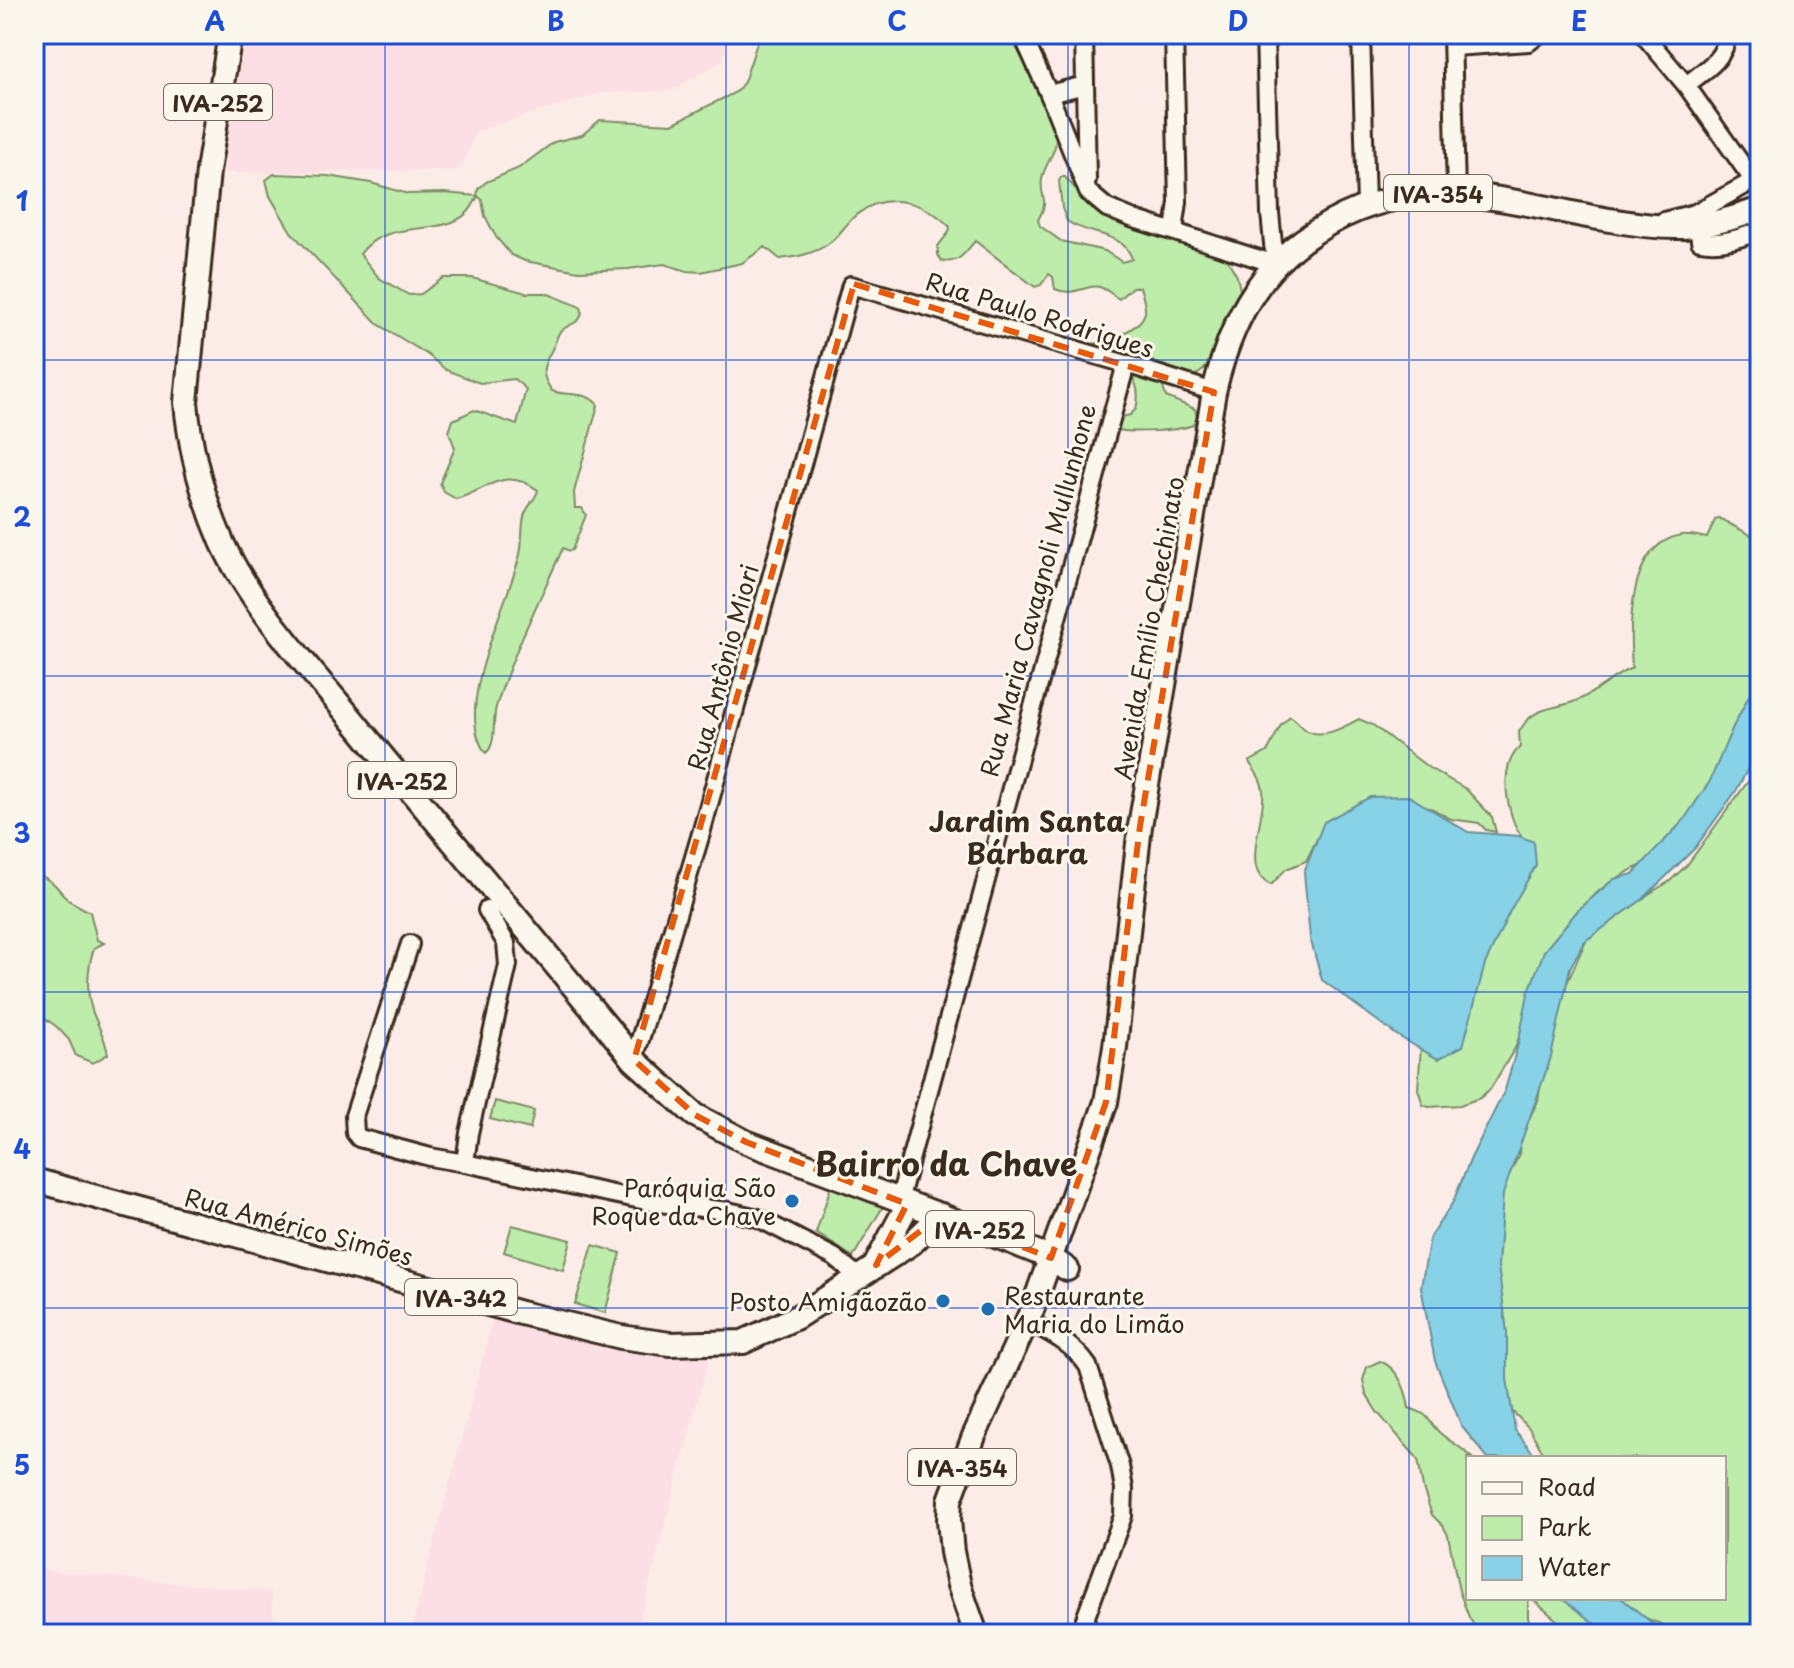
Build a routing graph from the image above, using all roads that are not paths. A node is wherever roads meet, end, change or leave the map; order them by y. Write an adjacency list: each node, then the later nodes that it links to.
1 (230, 34): 29 (main road, IVA-252)
2 (1022, 34): 13 (street)
3 (1084, 34): 11 (street)
4 (1174, 34): 21 (street)
5 (1265, 34): 23 (street)
6 (1361, 34): 17 (street)
7 (1643, 34): 12 (street)
8 (1727, 34): 12 (street)
9 (1538, 35): 10 (street)
10 (1452, 40): 16 (street)
11 (1085, 85): 13 (street); 15 (street)
12 (1686, 85): 14 (street)
13 (1049, 94): 15 (street)
14 (1757, 178): 19 (street)
15 (1088, 192): 21 (street)
16 (1456, 193): 17 (main road, Avenida Emílio Chechinato / IVA-354); 19 (main road, Avenida Emílio Chechinato / IVA-354)
17 (1366, 205): 23 (main road, Avenida Emílio Chechinato / IVA-354)
18 (1760, 209): 20 (main road, Avenida Emílio Chechinato / IVA-354)
19 (1649, 225): 20 (main road, Avenida Emílio Chechinato / IVA-354)
20 (1698, 225): 22 (street)
21 (1174, 231): 23 (street)
22 (1760, 231)
23 (1275, 264): 26 (main road, Avenida Emílio Chechinato / IVA-354)
24 (851, 285): 25 (street, Rua Paulo Rodrigues); 29 (street, Rua Antônio Miori)
25 (1126, 364): 26 (street, Rua Paulo Rodrigues); 32 (street, Rua Maria Cavagnoli Mullunhone)
26 (1214, 392): 36 (main road, Avenida Emílio Chechinato / IVA-354)
27 (487, 910): 30 (street)
28 (410, 944): 30 (street)
29 (634, 1060): 32 (main road, IVA-252)
30 (465, 1163): 37 (street)
31 (34, 1180): 37 (main road, Rua Américo Simões / IVA-342)
32 (903, 1202): 33 (main road, IVA-252); 37 (main road, Rua Maria Cavagnoli Mullunhone)
33 (941, 1215): 34 (main road, IVA-252); 35 (main road, Rua Américo Simões)
34 (972, 1226): 35 (main road); 36 (main road, IVA-252)
35 (912, 1243): 37 (main road, Rua Américo Simões)
36 (1059, 1264): 38 (main road, Avenida Emílio Chechinato)
37 (867, 1271)
38 (1030, 1315): 39 (main road, IVA-354); 40 (street)
39 (976, 1634)
40 (1089, 1634)

